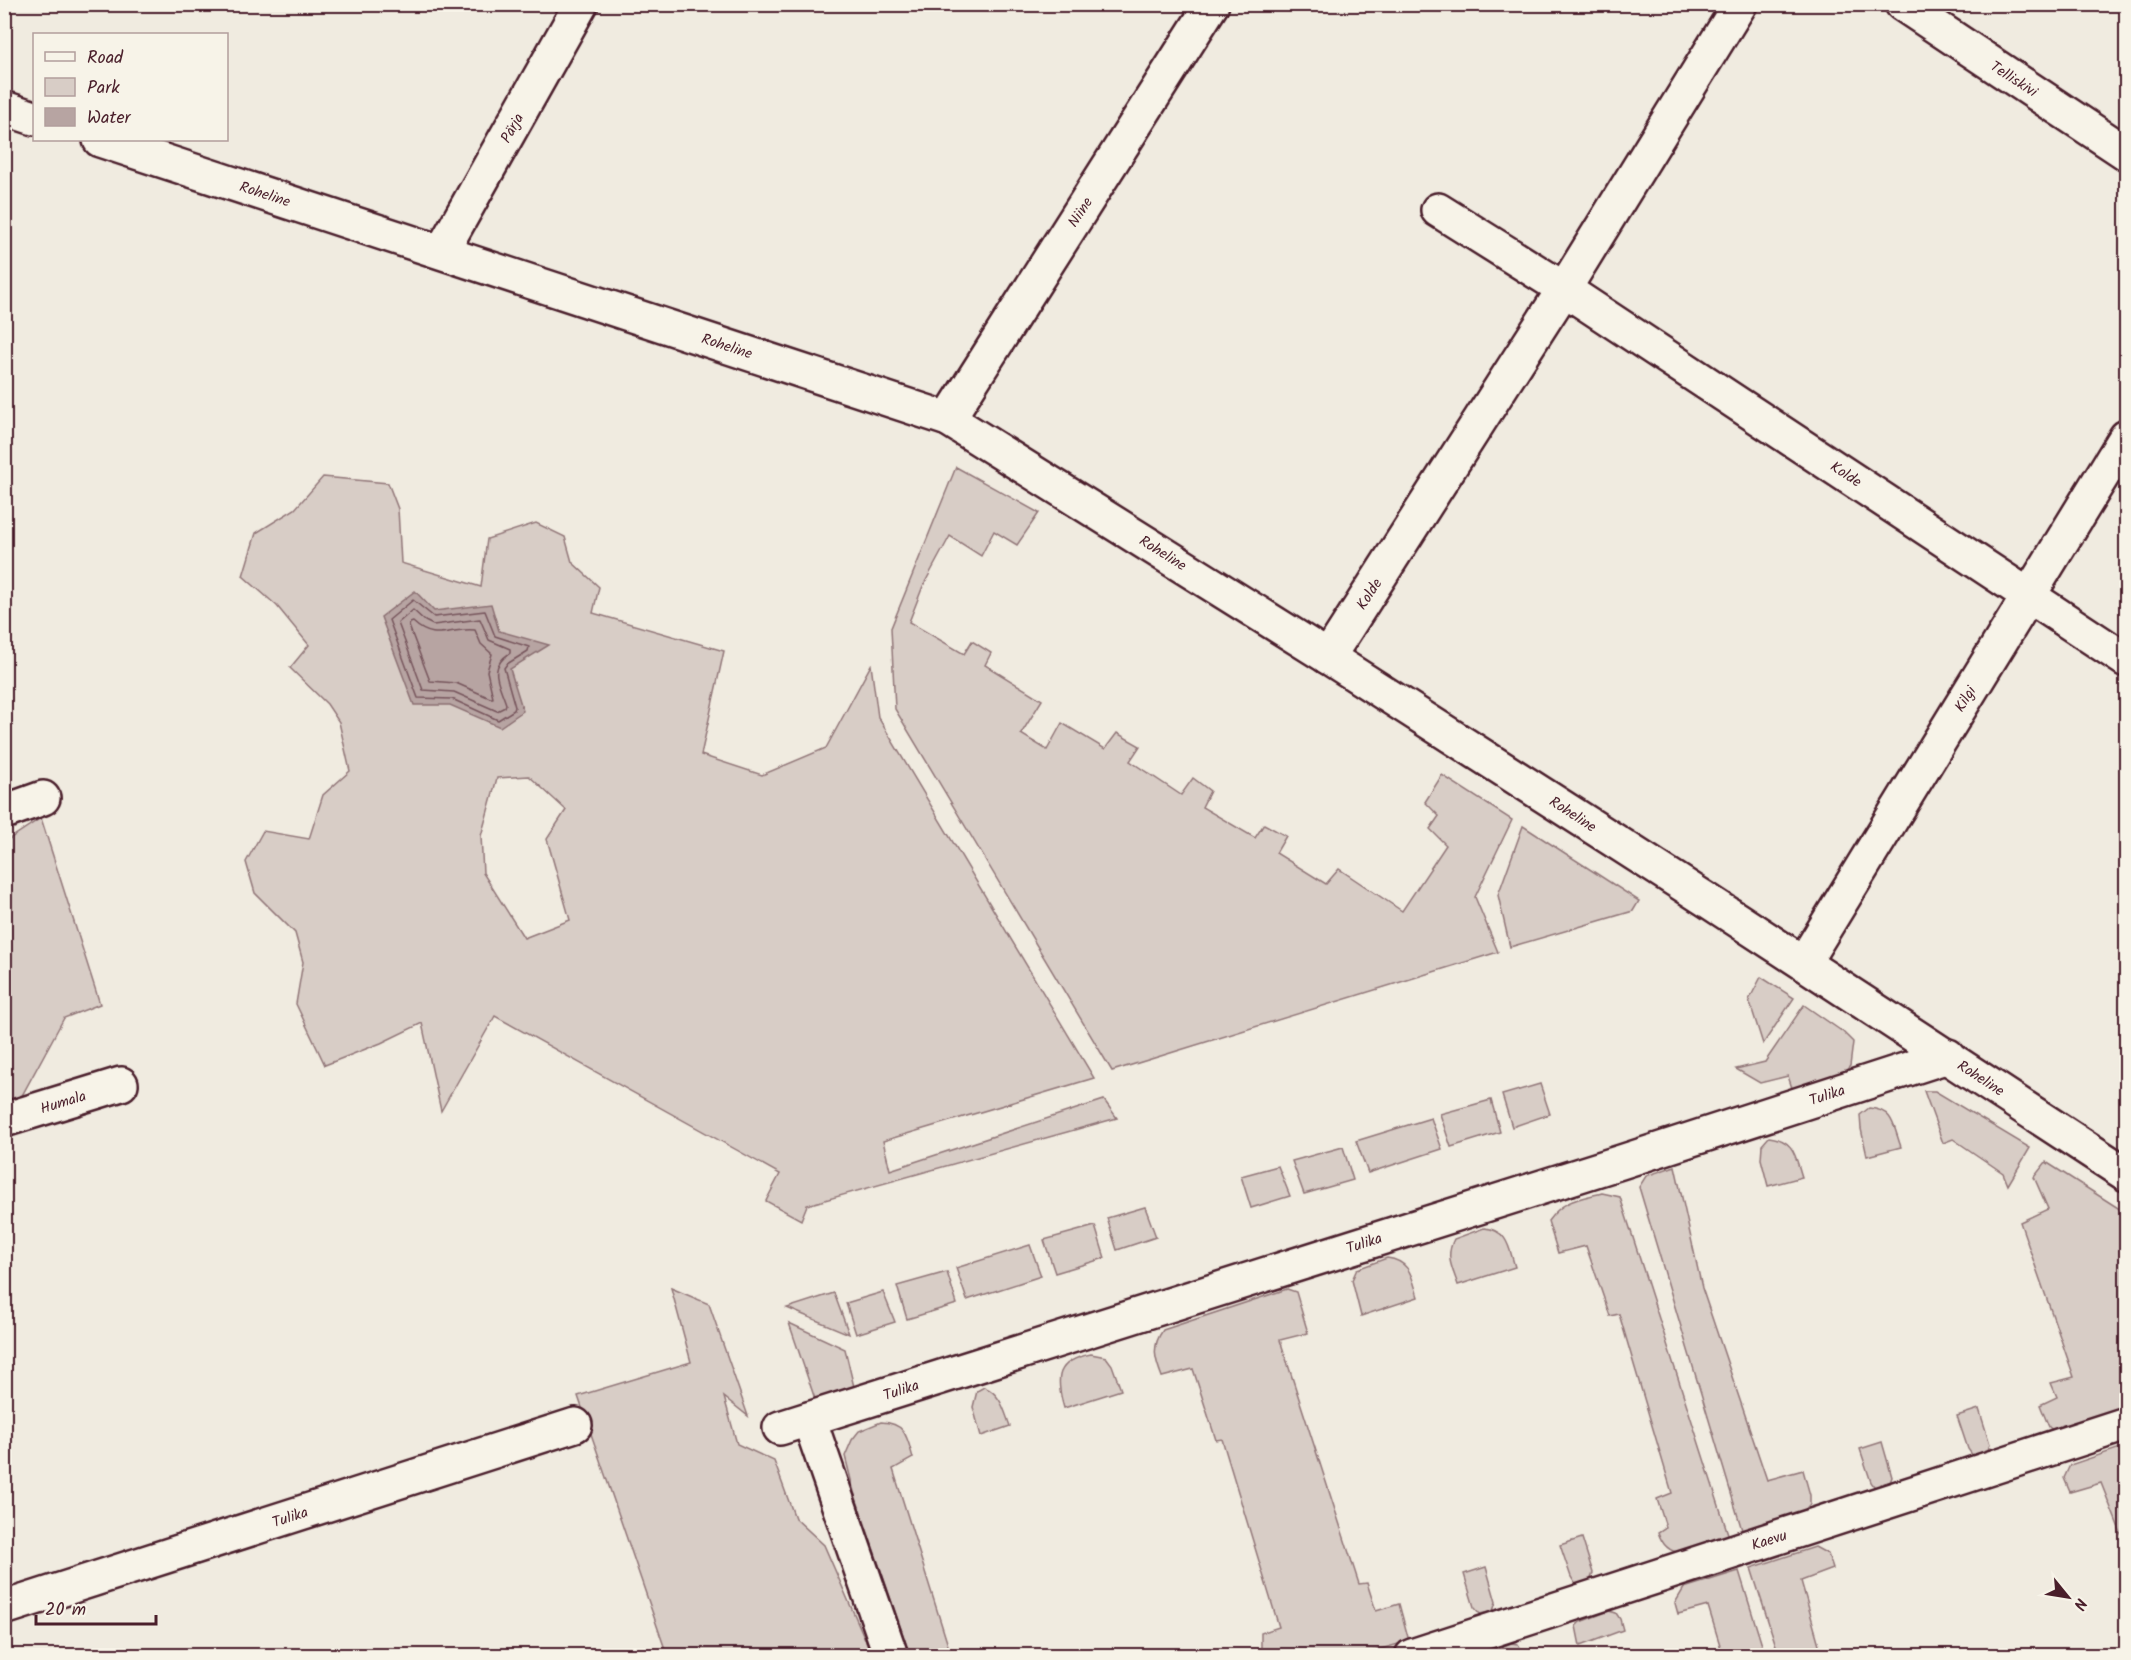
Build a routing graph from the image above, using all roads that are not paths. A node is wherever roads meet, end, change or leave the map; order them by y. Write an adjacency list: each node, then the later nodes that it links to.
1 (581, 4): 10 (street, Pärja)
2 (1212, 4): 12 (street, Niine)
3 (1740, 4): 11 (street, Kolde)
4 (1902, 4): 8 (street, Telliskivi)
5 (4, 108): 6 (street)
6 (33, 118)
7 (103, 141): 10 (street, Roheline)
8 (2127, 153)
9 (1438, 210): 11 (street, Kolde)
10 (442, 251): 12 (street, Roheline)
11 (1564, 289): 14 (street, Kolde); 15 (street, Kolde)
12 (948, 419): 15 (street, Roheline)
13 (2127, 437): 14 (street, Kilgi)
14 (2030, 595): 16 (street, Kolde); 19 (street, Kilgi)
15 (1328, 657): 19 (street, Roheline)
16 (2127, 660)
17 (44, 798): 18 (street)
18 (4, 812)
19 (1804, 962): 20 (street, Roheline)
20 (1948, 1056): 23 (street, Roheline); 27 (street, Tulika)
21 (121, 1084): 22 (street, Humala)
22 (4, 1120)
23 (2127, 1174)
24 (2127, 1424): 28 (street, Kaevu)
25 (575, 1425): 26 (street, Tulika)
26 (4, 1608)
27 (891, 1656)
28 (1412, 1656)

